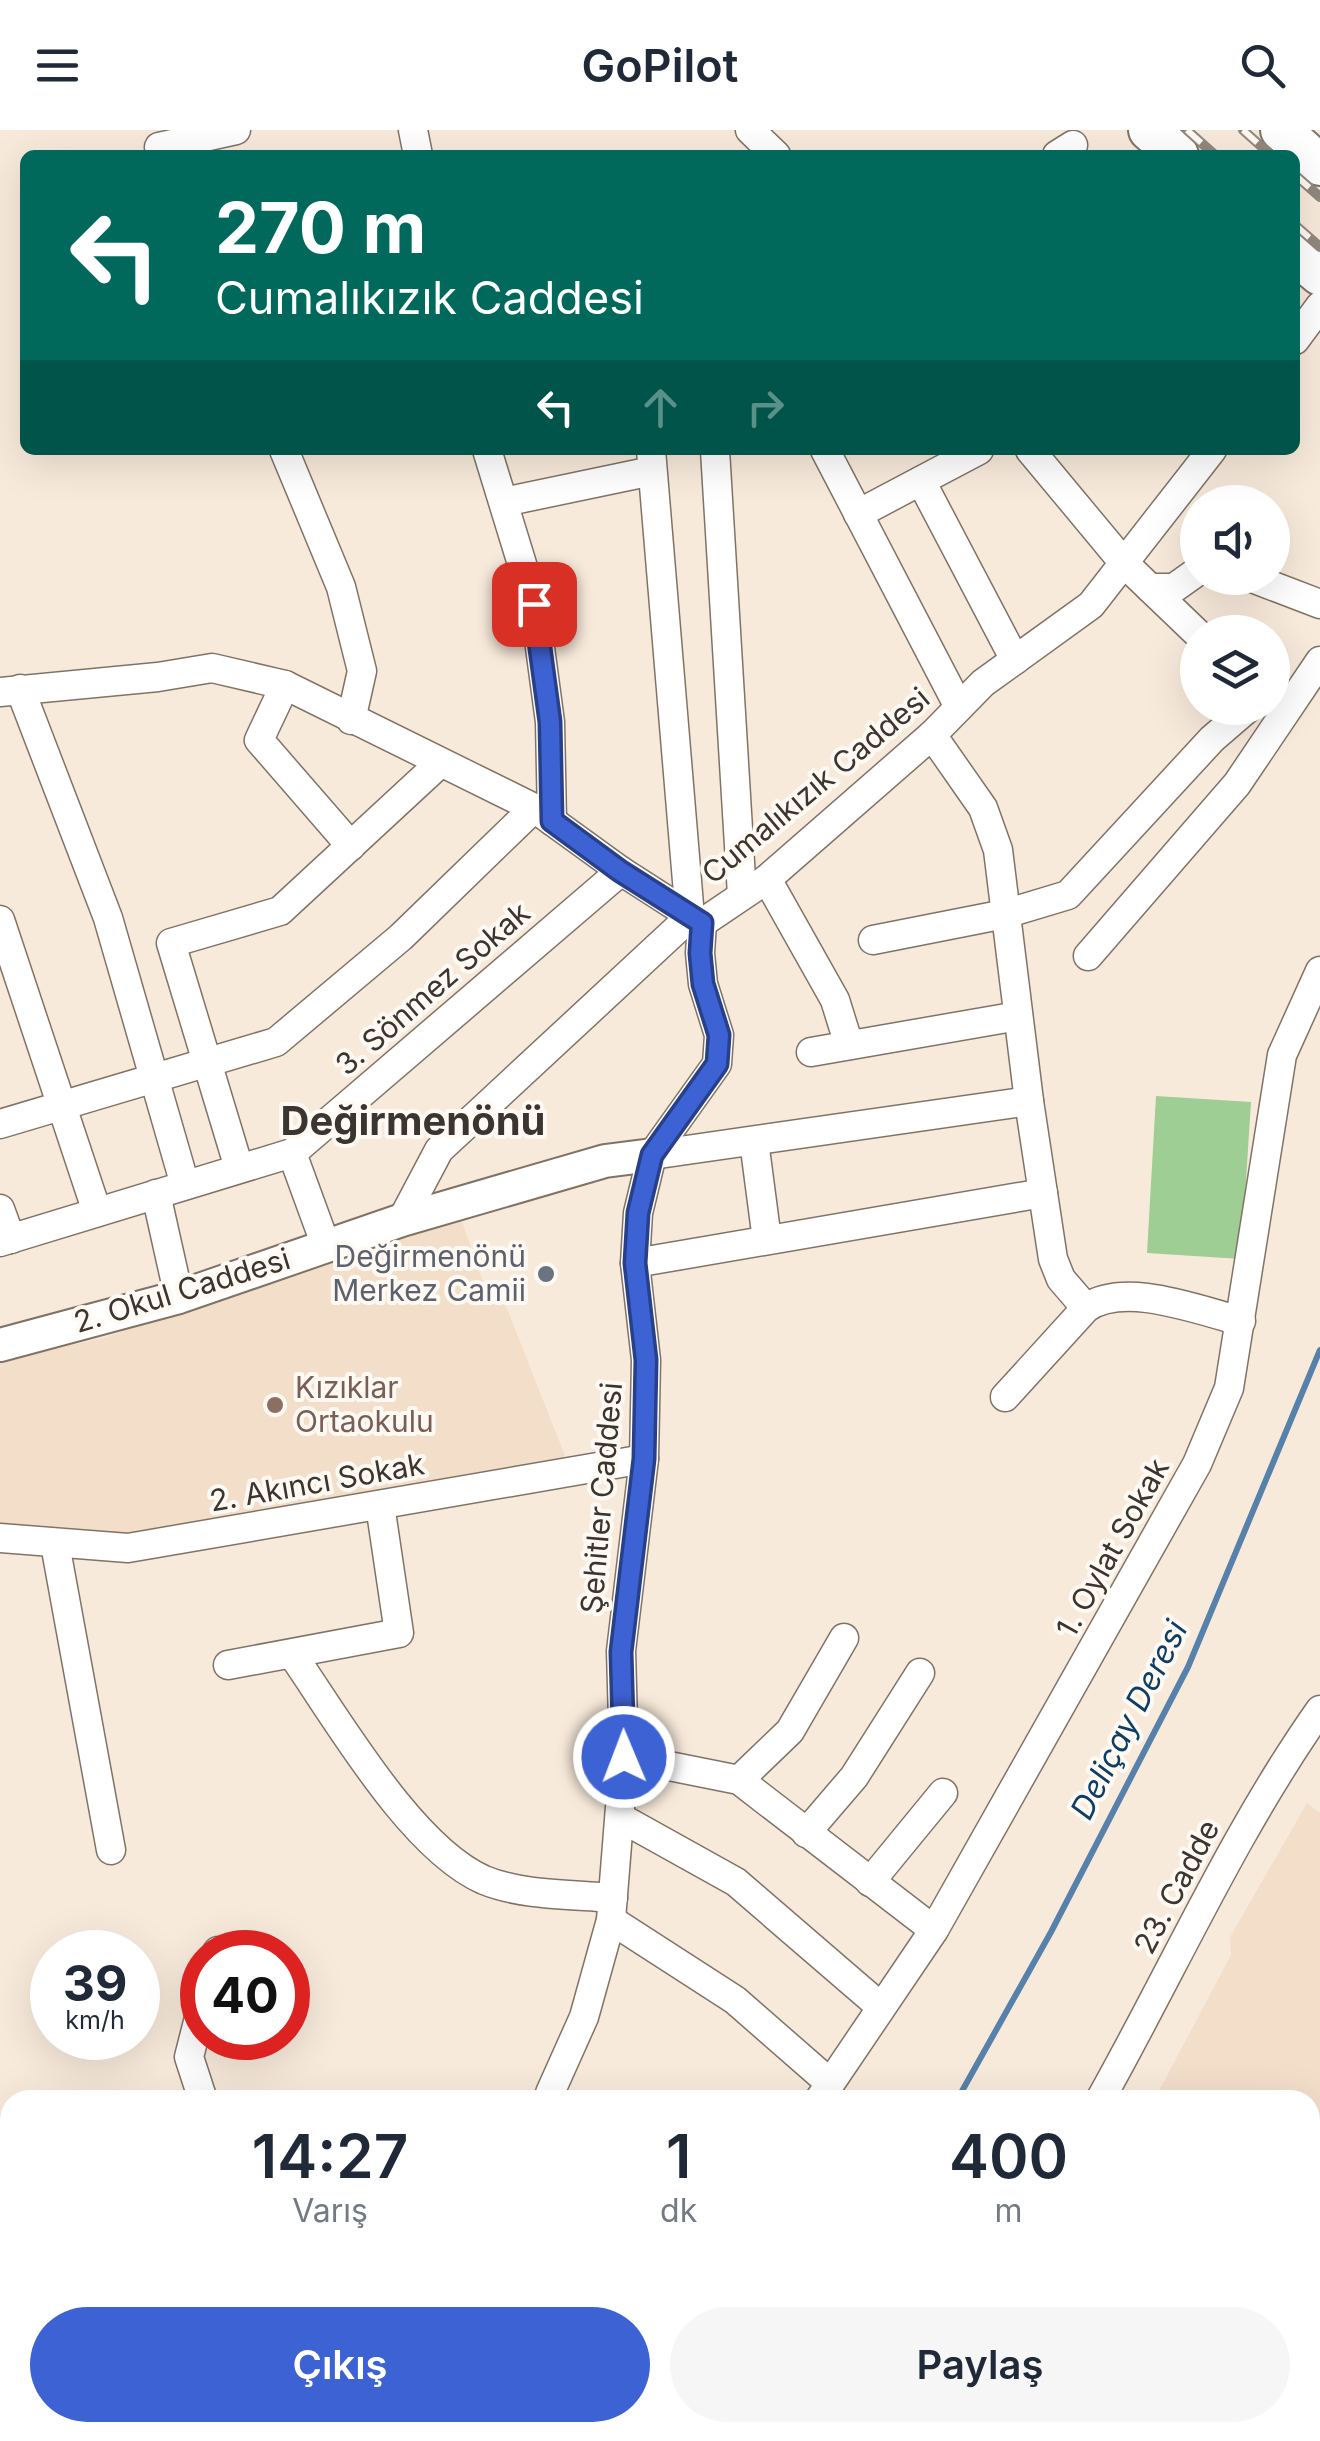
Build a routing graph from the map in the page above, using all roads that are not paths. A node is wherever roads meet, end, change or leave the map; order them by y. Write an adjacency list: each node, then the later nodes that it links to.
1 (236, 130): 5 (street)
2 (750, 130): 6 (street)
3 (1149, 130): 7 (highway)
4 (1282, 130): 8 (highway)
5 (158, 144)
6 (771, 150)
7 (1172, 150)
8 (1320, 164)
9 (1300, 258): 10 (highway)
10 (1320, 275)
11 (1320, 306): 12 (street)
12 (1300, 333)
13 (286, 455): 36 (street)
14 (489, 455): 22 (street)
15 (718, 455): 45 (street)
16 (828, 455): 23 (street)
17 (970, 455): 21 (street)
18 (1034, 455): 24 (street)
19 (1208, 455): 24 (street, Cumalıkızık Caddesi)
20 (651, 460): 22 (street); 48 (street, Şehitler Caddesi)
21 (922, 480): 23 (street); 30 (street)
22 (504, 502): 41 (street)
23 (858, 514): 35 (street)
24 (1124, 564): 26 (street); 30 (street, Cumalıkızık Caddesi)
25 (1180, 584): 26 (street)
26 (1150, 588): 29 (street)
27 (1290, 593): 28 (street)
28 (1320, 604)
29 (1180, 617)
30 (1015, 660): 35 (street, Cumalıkızık Caddesi)
31 (1320, 661): 34 (street)
32 (285, 685): 33 (street, Cumalıkızık Caddesi); 36 (street, Cumalıkızık Caddesi); 42 (street)
33 (10, 690): 56 (street)
34 (1290, 697)
35 (959, 707): 39 (street, Cumalıkızık Caddesi)
36 (351, 720): 40 (street, Cumalıkızık Caddesi)
37 (1228, 725): 46 (street)
38 (1270, 725): 50 (street)
39 (932, 736): 44 (street, Cumalıkızık Caddesi); 46 (street)
40 (440, 763): 41 (street, Cumalıkızık Caddesi); 42 (street)
41 (543, 815): 43 (street, Cumalıkızık Caddesi); 55 (street)
42 (351, 846): 55 (street)
43 (620, 871): 48 (street, Cumalıkızık Caddesi); 61 (street, 3. Sönmez Sokak)
44 (767, 879): 45 (street, Cumalıkızık Caddesi); 53 (street)
45 (742, 896): 48 (street, Cumalıkızık Caddesi)
46 (1005, 914): 49 (street); 52 (street)
47 (0, 920): 58 (street)
48 (696, 920): 62 (street, Şehitler Caddesi); 69 (street)
49 (873, 940)
50 (1088, 956)
51 (1320, 971): 76 (street, 1. Oylat Sokak)
52 (1018, 1016): 53 (street); 57 (street)
53 (848, 1045): 54 (street)
54 (811, 1052)
55 (210, 1062): 56 (street); 63 (street)
56 (153, 1077): 58 (street); 64 (street)
57 (1028, 1100): 60 (street); 65 (street)
58 (64, 1104): 59 (street); 68 (street)
59 (0, 1124)
60 (754, 1141): 62 (street); 71 (street)
61 (292, 1152): 63 (street, 3. Sönmez Sokak); 72 (street)
62 (652, 1155): 69 (main road, 2. Okul Caddesi); 73 (street, Şehitler Caddesi)
63 (239, 1168): 64 (street, 3. Sönmez Sokak)
64 (185, 1185): 66 (street, 3. Sönmez Sokak)
65 (1043, 1193): 71 (street); 75 (street)
66 (156, 1194): 68 (street, 3. Sönmez Sokak); 74 (street)
67 (0, 1210): 70 (street)
68 (97, 1212): 70 (street, 3. Sönmez Sokak)
69 (402, 1220): 72 (main road, 2. Okul Caddesi)
70 (6, 1240)
71 (767, 1240): 73 (street)
72 (326, 1246): 74 (main road, 2. Okul Caddesi)
73 (635, 1263): 79 (street, Şehitler Caddesi)
74 (180, 1296): 77 (main road, 2. Okul Caddesi)
75 (1086, 1308): 76 (street); 78 (street)
76 (1241, 1320): 96 (street, 1. Oylat Sokak)
77 (0, 1345)
78 (1005, 1397)
79 (644, 1459): 80 (street, 2. Akıncı Sokak); 88 (street, Şehitler Caddesi)
80 (380, 1505): 82 (street, 2. Akıncı Sokak); 84 (street)
81 (0, 1538): 82 (street, 2. Akıncı Sokak)
82 (54, 1544): 93 (street)
83 (844, 1638): 89 (street)
84 (292, 1654): 85 (street); 95 (street)
85 (228, 1665)
86 (920, 1673): 92 (street)
87 (1320, 1710): 103 (street, 23. Cadde)
88 (624, 1757): 89 (street); 91 (street, Şehitler Caddesi)
89 (739, 1780): 92 (street)
90 (943, 1792): 94 (street)
91 (622, 1818): 95 (street, Şehitler Caddesi); 97 (street)
92 (806, 1832): 94 (street)
93 (112, 1850)
94 (870, 1882): 96 (street)
95 (612, 1909): 100 (street, Şehitler Caddesi); 101 (street)
96 (934, 1930): 97 (street, 1. Oylat Sokak)
97 (880, 2007): 102 (street, 1. Oylat Sokak)
98 (190, 2060): 99 (street)
99 (200, 2090)
100 (551, 2090)
101 (824, 2090)
102 (826, 2090)
103 (1105, 2090)

